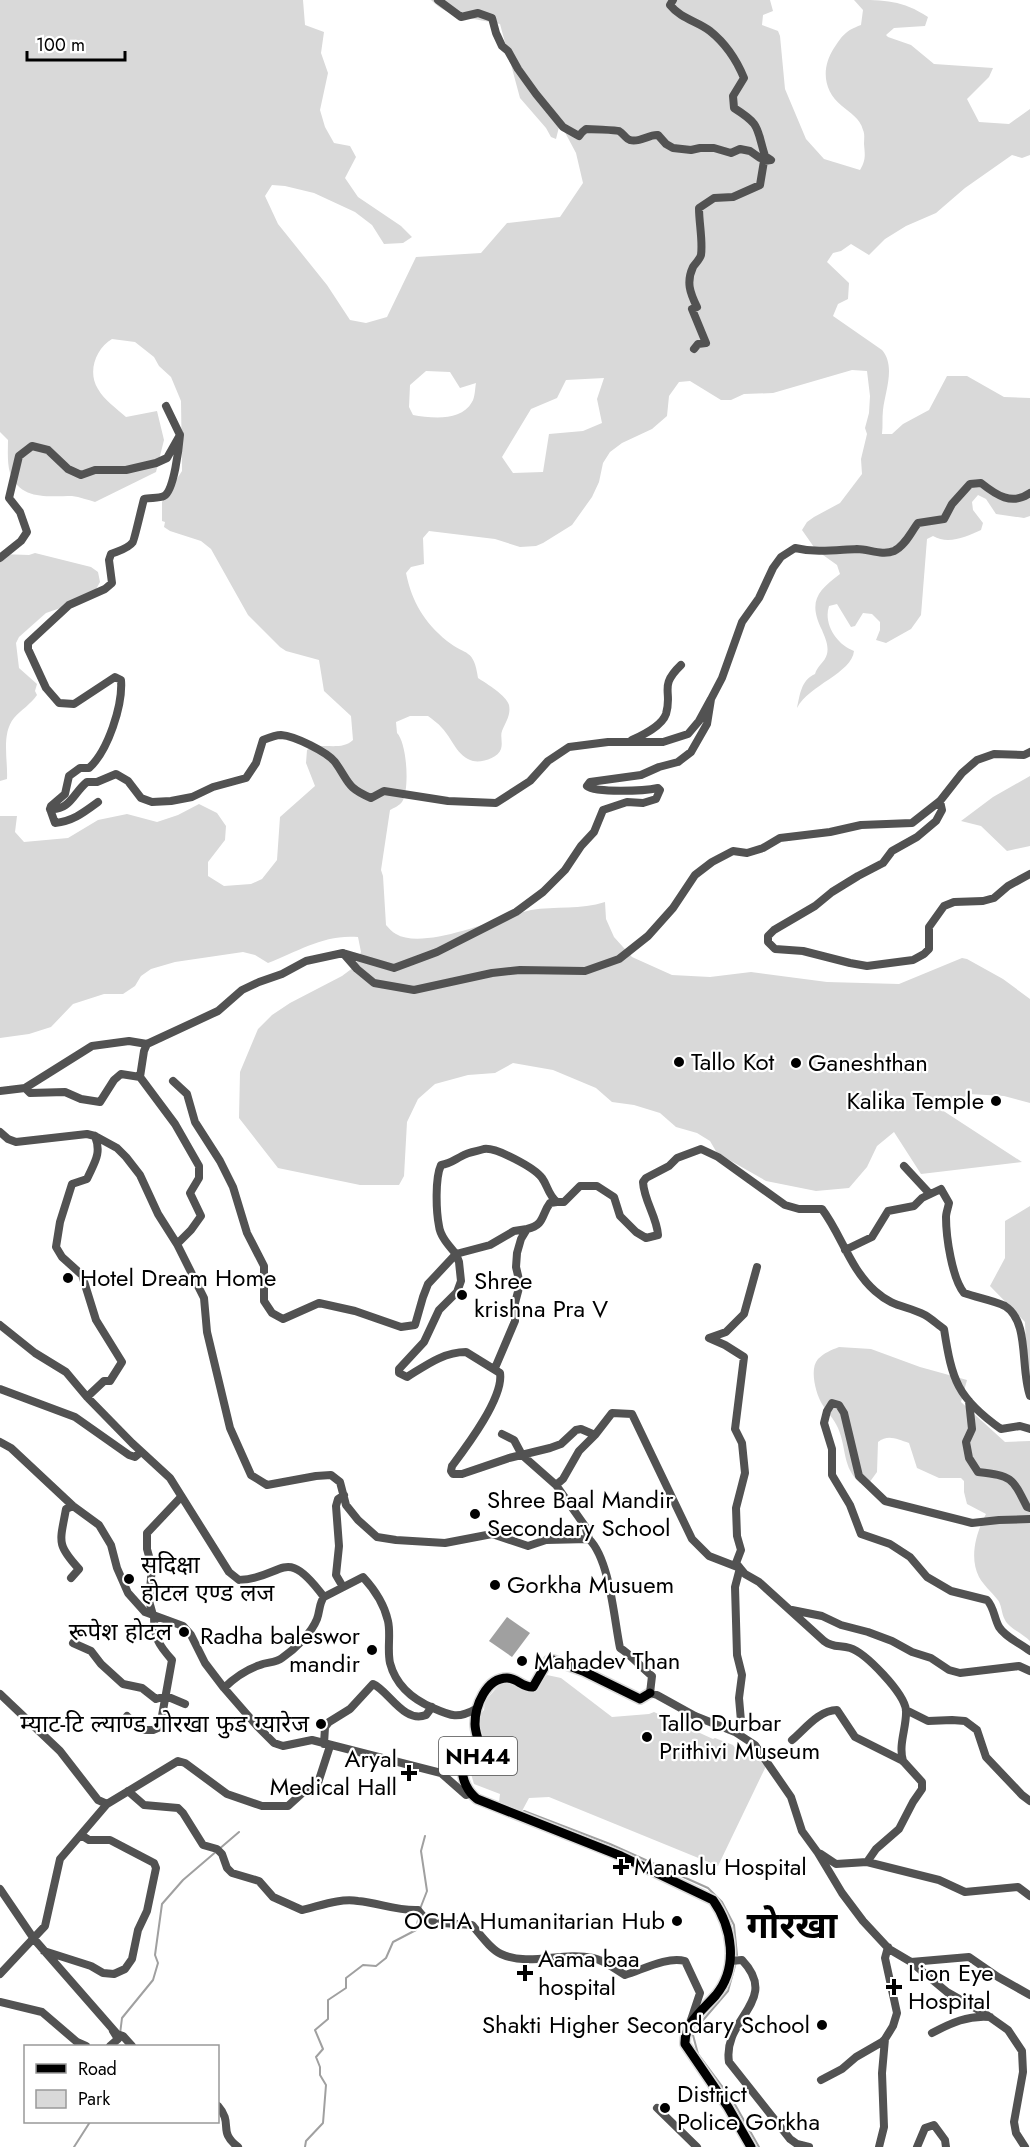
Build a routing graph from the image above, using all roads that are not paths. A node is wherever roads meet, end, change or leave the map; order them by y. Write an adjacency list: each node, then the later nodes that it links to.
1 (438, 0): 3 (street)
2 (673, 0): 3 (street)
3 (765, 156): 4 (street)
4 (694, 349)
5 (166, 406): 6 (street)
6 (180, 435): 8 (street); 15 (street)
7 (1030, 493): 10 (street)
8 (0, 558)
9 (681, 665): 11 (street)
10 (711, 699): 11 (street); 17 (street)
11 (628, 742): 15 (street)
12 (1030, 752): 13 (street)
13 (940, 801): 16 (street); 17 (street)
14 (98, 802): 15 (street)
15 (50, 809)
16 (1030, 874)
17 (343, 953): 18 (street)
18 (147, 1044): 19 (street); 21 (street)
19 (140, 1077): 21 (street); 29 (street)
20 (174, 1081): 31 (street)
21 (25, 1088): 22 (street)
22 (0, 1091)
23 (0, 1132): 24 (street)
24 (95, 1136): 29 (street); 37 (street)
25 (904, 1166): 26 (street)
26 (929, 1193): 30 (street); 36 (street)
27 (556, 1202): 28 (street); 30 (street); 31 (street)
28 (527, 1229): 31 (street); 34 (street)
29 (177, 1244): 46 (street)
30 (845, 1250): 38 (street)
31 (456, 1254): 34 (street)
32 (757, 1267): 52 (street)
33 (0, 1325): 37 (street)
34 (495, 1368): 44 (street)
35 (0, 1389): 43 (street)
36 (1030, 1396)
37 (87, 1397): 43 (street)
38 (969, 1401): 39 (street); 49 (street)
39 (1030, 1429)
40 (502, 1434): 44 (street)
41 (595, 1435): 44 (street); 45 (street); 52 (street)
42 (0, 1442): 48 (street)
43 (141, 1452): 47 (street)
44 (522, 1455): 45 (street)
45 (556, 1485): 51 (street)
46 (344, 1495): 51 (street); 54 (street)
47 (181, 1497): 55 (street); 57 (street)
48 (73, 1506): 53 (street); 57 (street)
49 (1030, 1508)
50 (1030, 1519): 59 (street)
51 (589, 1539): 62 (street)
52 (740, 1568): 56 (street); 72 (street)
53 (71, 1578)
54 (343, 1587): 55 (street); 66 (street)
55 (324, 1597): 61 (street)
56 (790, 1610): 60 (street); 68 (street)
57 (153, 1616): 61 (street); 64 (street)
58 (73, 1644): 64 (street)
59 (1030, 1651)
60 (1030, 1671)
61 (224, 1688): 74 (street)
62 (650, 1693): 67 (main road, NH44); 72 (street, NH44)
63 (0, 1694): 79 (street)
64 (166, 1696): 65 (street); 69 (street)
65 (185, 1704)
66 (432, 1707): 70 (street); 74 (street)
67 (476, 1709): 70 (street); 71 (main road, NH44)
68 (906, 1710): 75 (street); 78 (street)
69 (128, 1716)
70 (462, 1716): 71 (street)
71 (476, 1728): 77 (main road, NH44)
72 (735, 1732): 81 (street, NH44)
73 (792, 1740): 75 (street)
74 (327, 1745): 76 (street); 77 (street)
75 (903, 1761): 82 (street)
76 (128, 1791): 79 (street); 94 (street)
77 (471, 1793): 88 (main road, NH44)
78 (1030, 1801)
79 (107, 1804): 80 (street)
80 (81, 1835): 85 (street); 87 (street)
81 (818, 1854): 82 (street); 86 (street, NH44)
82 (867, 1862): 84 (street)
83 (0, 1889): 85 (street)
84 (1030, 1896)
85 (34, 1938): 87 (street); 90 (street)
86 (888, 1947): 89 (street, NH44); 97 (street)
87 (44, 1951): 95 (street)
88 (730, 1961): 94 (main road, NH44); 107 (street)
89 (912, 1962): 91 (street); 93 (street, NH44)
90 (0, 1974)
91 (1030, 1995)
92 (0, 2002): 98 (street)
93 (991, 2018): 96 (street); 111 (street, NH44)
94 (691, 2023): 106 (main road)
95 (118, 2033): 99 (street); 100 (street)
96 (932, 2033)
97 (885, 2039): 101 (street); 108 (street)
98 (84, 2045)
99 (111, 2045)
100 (131, 2045)
101 (821, 2080)
102 (219, 2107): 104 (street)
103 (657, 2108): 105 (street)
104 (238, 2147)
105 (697, 2147)
106 (751, 2147)
107 (809, 2147)
108 (879, 2147)
109 (917, 2147): 110 (street)
110 (946, 2147)
111 (1025, 2147)

